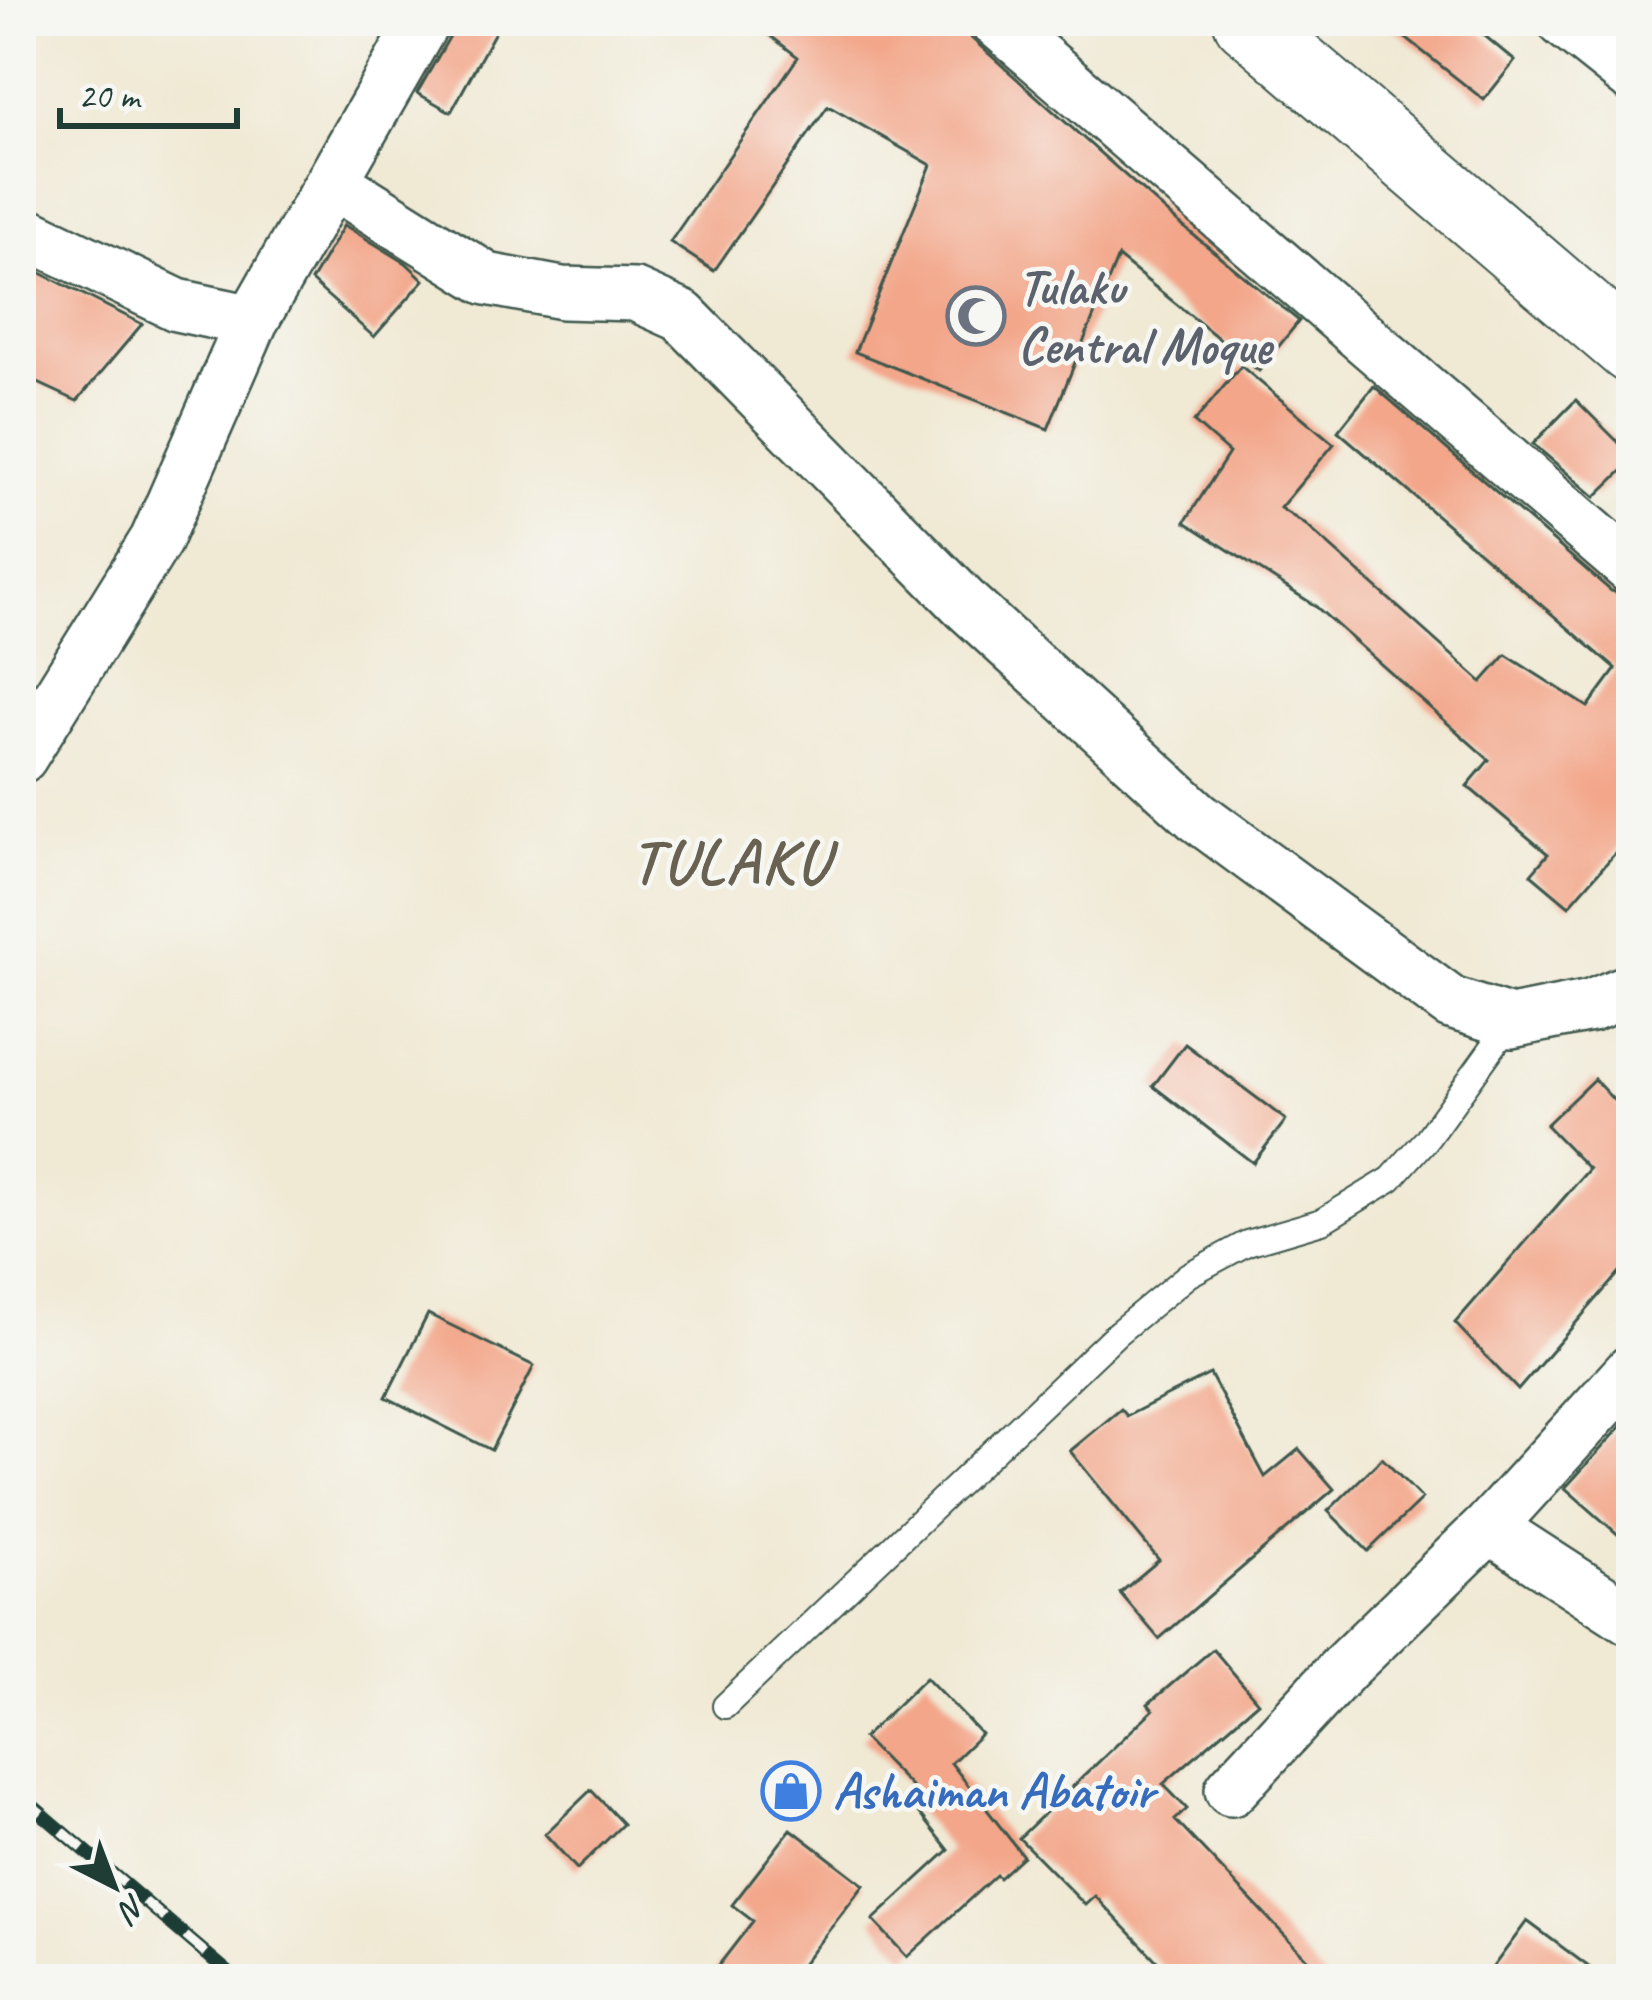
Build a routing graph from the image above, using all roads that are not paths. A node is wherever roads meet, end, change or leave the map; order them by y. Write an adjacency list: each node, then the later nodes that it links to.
1 (424, 21): 6 (street)
2 (995, 21): 10 (street)
3 (1247, 21): 9 (highway)
4 (1563, 21): 5 (street)
5 (1631, 75)
6 (332, 182): 8 (street); 13 (street)
7 (21, 230): 8 (street)
8 (252, 321): 11 (street)
9 (1631, 350)
10 (1631, 568)
11 (21, 757)
12 (1631, 989): 13 (street)
13 (1511, 1022): 17 (lane)
14 (1631, 1371): 15 (street)
15 (1489, 1527): 16 (street); 18 (street)
16 (1631, 1619)
17 (725, 1706)
18 (1231, 1790)

